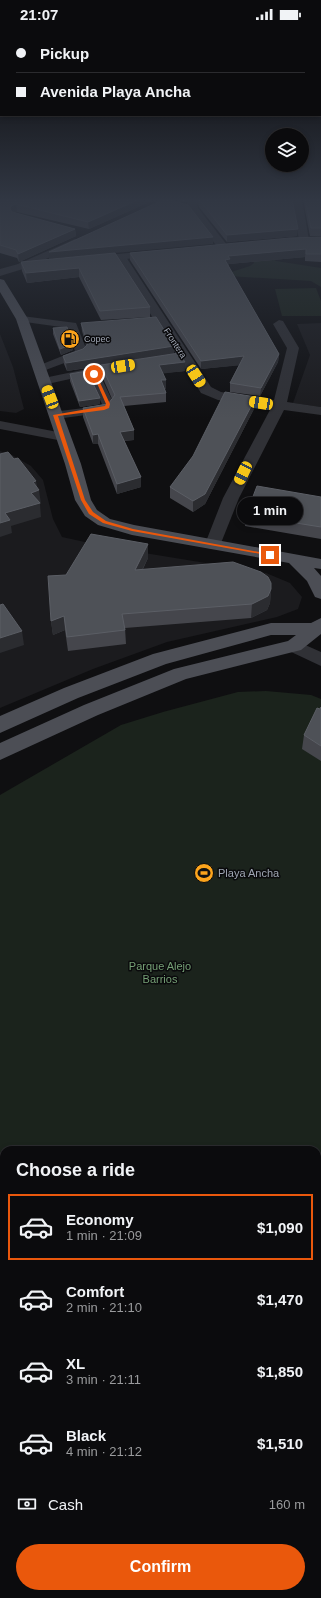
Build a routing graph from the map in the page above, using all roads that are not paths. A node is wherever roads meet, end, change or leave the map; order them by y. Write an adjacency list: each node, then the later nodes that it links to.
1 (130, 272): 4 (street, Frontera)
2 (2, 289): 3 (main road)
3 (22, 319): 7 (lane); 13 (main road)
4 (161, 320): 5 (lane); 9 (street, Frontera)
5 (146, 322)
6 (279, 324): 14 (street)
7 (72, 325): 8 (lane); 13 (lane)
8 (87, 325)
9 (184, 357): 10 (lane); 14 (street, Frontera)
10 (169, 359)
11 (108, 368): 12 (lane)
12 (92, 371): 13 (lane); 16 (lane)
13 (41, 375): 16 (main road)
14 (279, 406): 15 (street, Frontera); 19 (street)
15 (321, 411)
16 (56, 415): 18 (main road)
17 (0, 425): 18 (street)
18 (62, 437): 19 (main road)
19 (213, 544): 20 (main road)
20 (296, 560): 21 (main road); 22 (main road)
21 (321, 564)
22 (321, 593)
23 (317, 626): 24 (main road); 26 (main road)
24 (294, 646): 25 (street); 27 (main road)
25 (321, 660)
26 (0, 726)
27 (0, 752)

